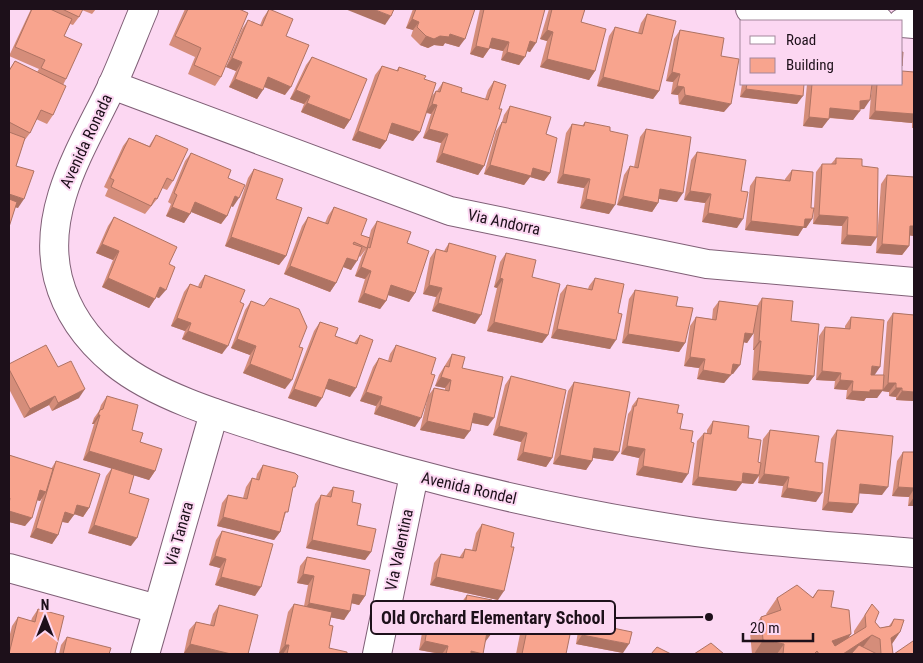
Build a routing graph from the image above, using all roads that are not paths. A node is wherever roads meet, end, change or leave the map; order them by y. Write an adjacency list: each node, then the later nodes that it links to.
1 (144, 9): 4 (street, Avenida Ronada)
2 (750, 9): 3 (street)
3 (865, 20)
4 (112, 86): 5 (street, Via Andorra); 6 (street, Avenida Ronada)
5 (914, 282)
6 (70, 308): 7 (street, Avenida Rondel)
7 (214, 413): 8 (street, Avenida Rondel); 11 (street, Via Tanara)
8 (414, 475): 9 (street, Avenida Rondel); 13 (street, Via Valentina)
9 (914, 553)
10 (9, 568): 11 (street)
11 (157, 609): 12 (street, Via Tanara)
12 (145, 654)
13 (377, 654)

